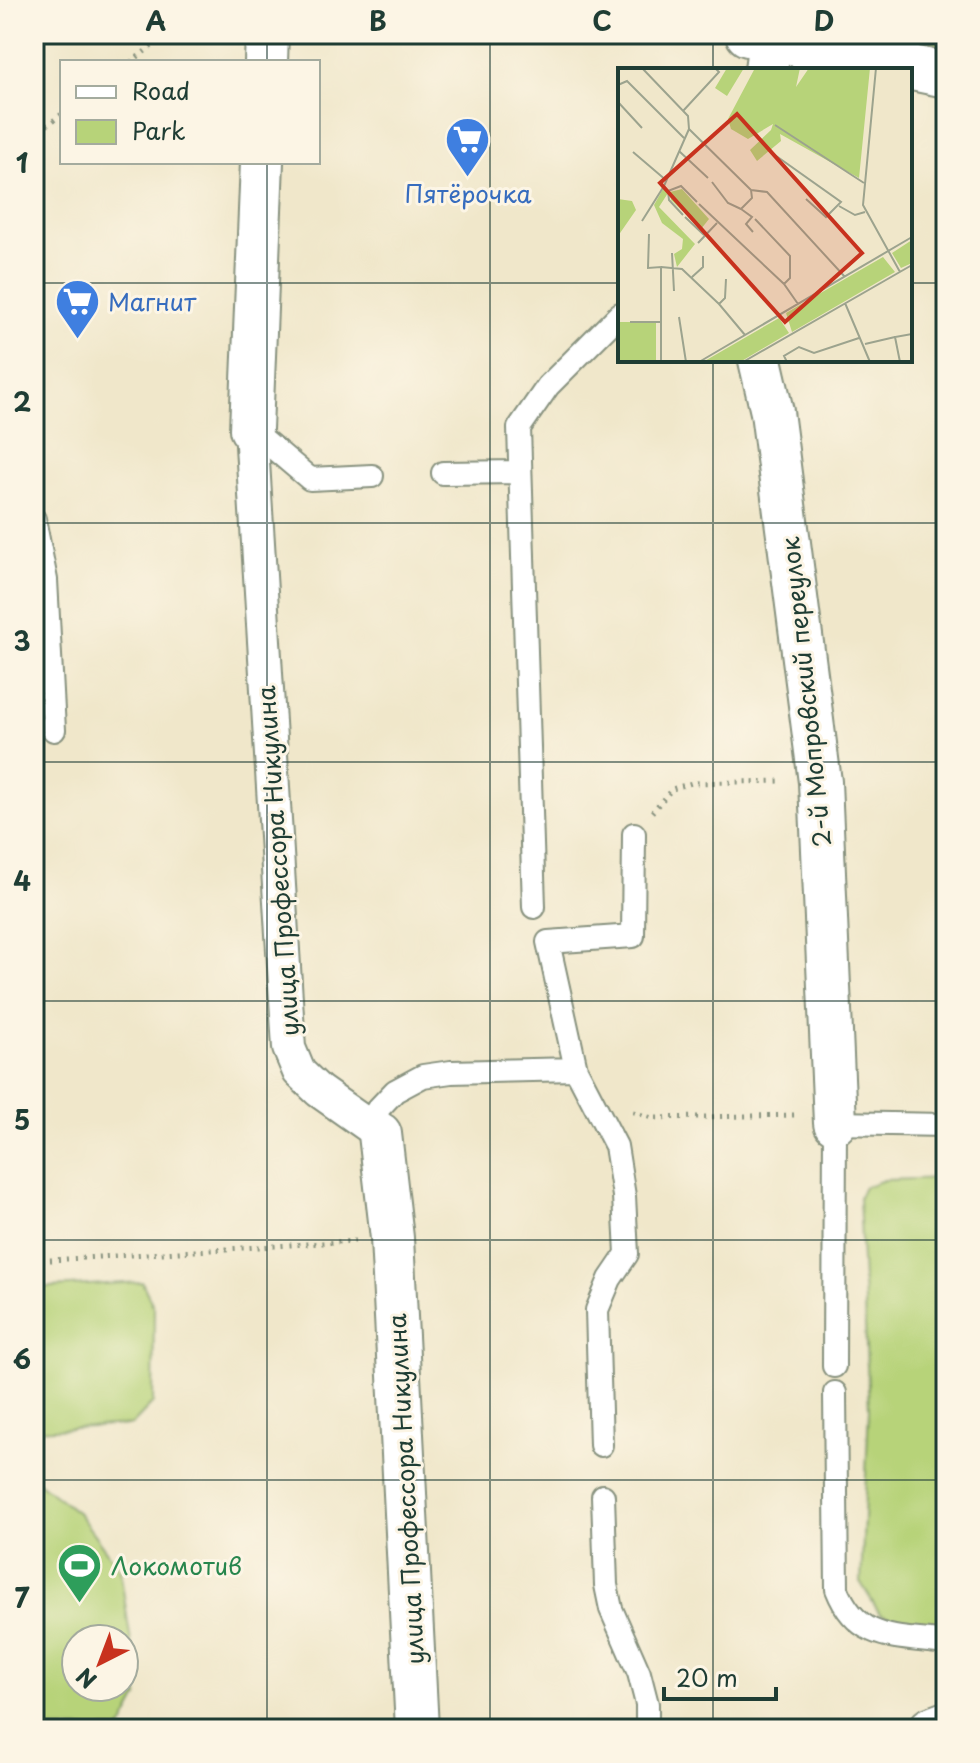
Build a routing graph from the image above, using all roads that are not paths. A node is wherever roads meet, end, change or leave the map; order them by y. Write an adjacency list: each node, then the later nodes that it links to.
1 (267, 34): 3 (street)
2 (761, 48): 4 (street)
3 (266, 60)
4 (898, 68)
5 (912, 70): 6 (street)
6 (946, 75)
7 (262, 164): 10 (street)
8 (618, 316): 11 (lane)
9 (760, 362): 19 (street, 2-й Мопровский переулок)
10 (251, 429): 13 (lane); 21 (street, улица Профессора Никулина)
11 (520, 472): 12 (lane); 17 (lane)
12 (443, 473)
13 (372, 476)
14 (34, 519): 15 (lane)
15 (54, 730)
16 (634, 834): 18 (lane)
17 (534, 907)
18 (576, 1069): 21 (lane); 24 (lane)
19 (835, 1118): 20 (lane); 22 (lane)
20 (946, 1125)
21 (380, 1134): 28 (street, улица Профессора Никулина)
22 (834, 1366)
23 (835, 1393): 26 (lane)
24 (601, 1445)
25 (603, 1496): 29 (lane)
26 (946, 1643)
27 (946, 1723): 30 (street)
28 (417, 1729)
29 (647, 1729)
30 (930, 1729)

